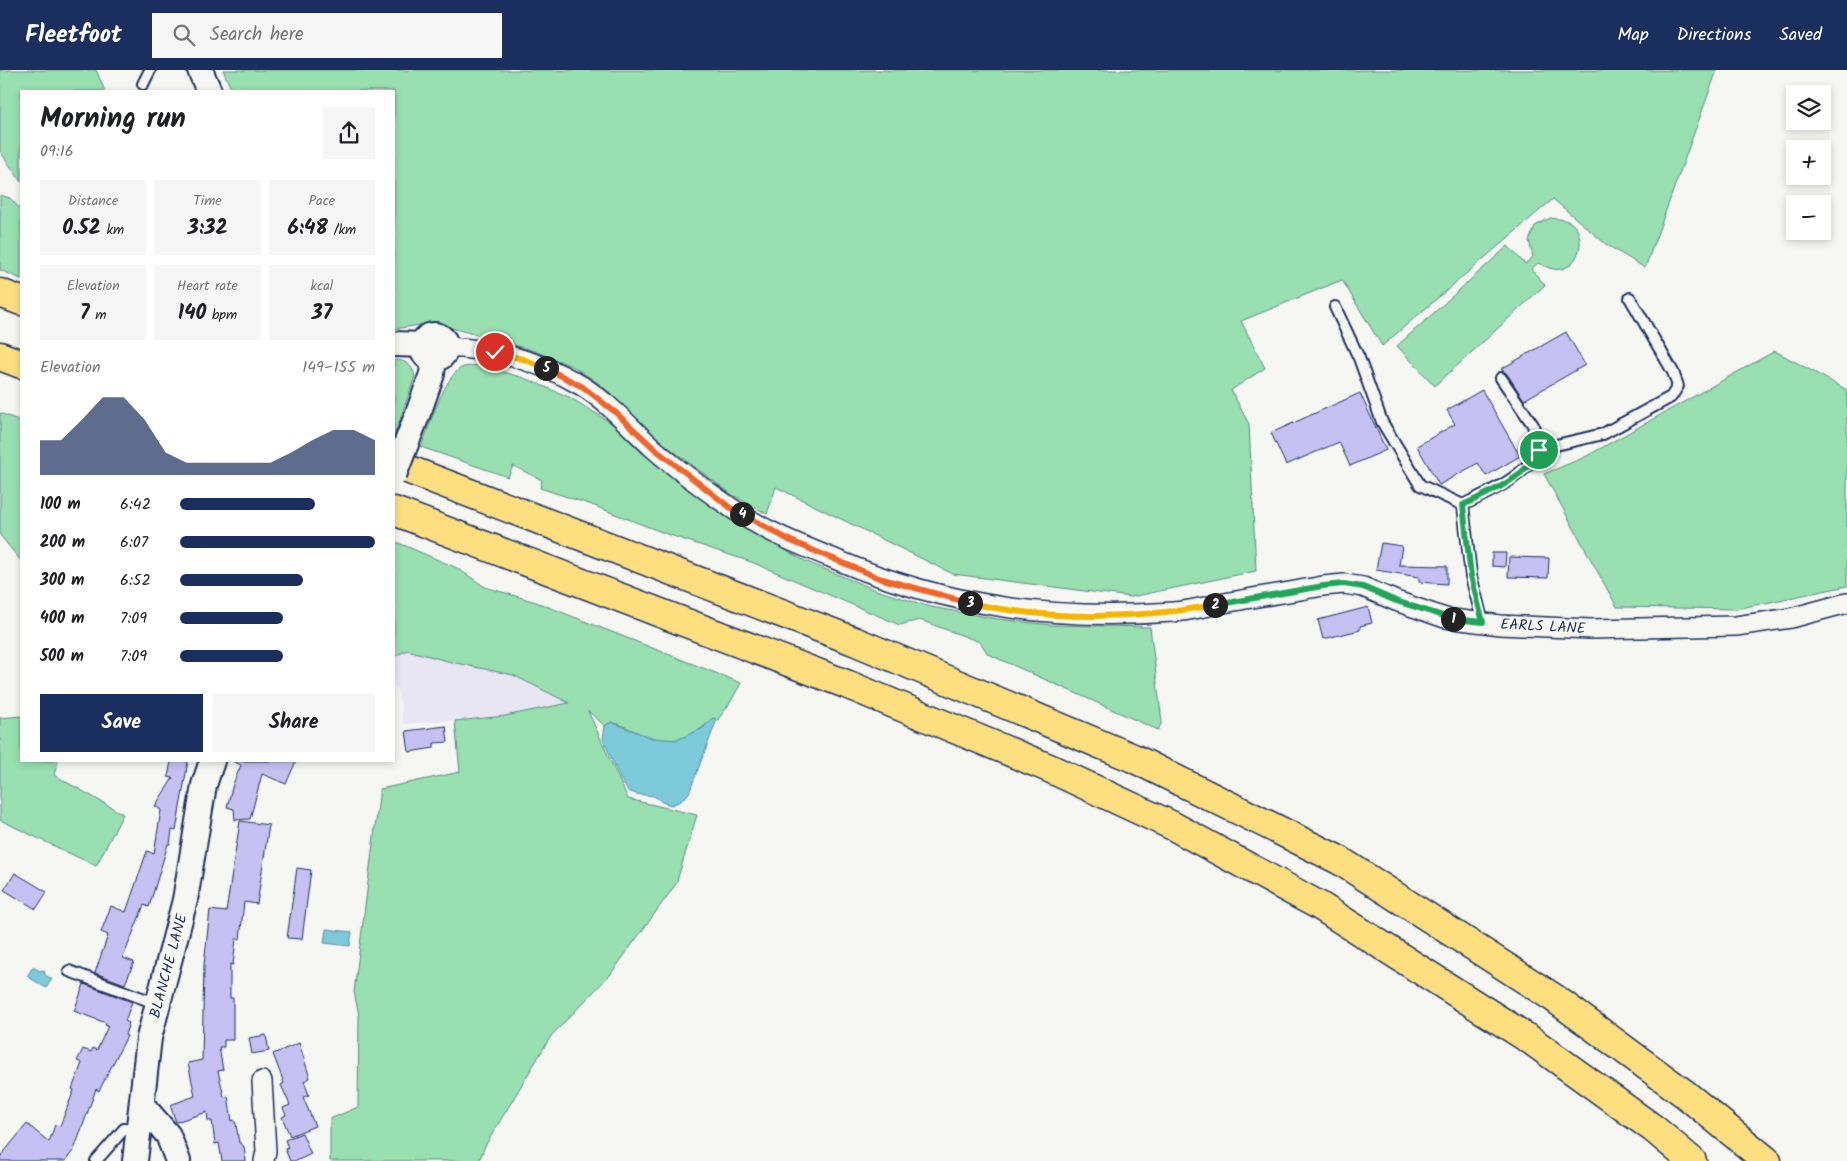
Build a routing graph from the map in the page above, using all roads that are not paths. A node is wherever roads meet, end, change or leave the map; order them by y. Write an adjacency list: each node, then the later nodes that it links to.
1 (150, 70): 3 (lane)
2 (200, 70): 4 (street)
3 (143, 84)
4 (209, 90)
5 (0, 293): 7 (highway)
6 (1630, 298): 16 (lane)
7 (20, 301)
8 (1335, 307): 19 (lane)
9 (0, 312): 10 (highway)
10 (20, 320)
11 (395, 344): 12 (street)
12 (434, 350): 18 (street, bridge); 22 (street, EARLS LANE)
13 (0, 356): 14 (highway)
14 (20, 364)
15 (1501, 378): 16 (lane)
16 (1539, 450): 19 (lane)
17 (395, 464): 34 (highway)
18 (395, 472)
19 (1463, 505): 22 (lane)
20 (395, 511): 33 (highway)
21 (1847, 603): 22 (street, EARLS LANE)
22 (1483, 622)
23 (212, 762): 25 (street, BLANCHE LANE)
24 (69, 971): 25 (lane)
25 (158, 1004): 27 (street, BLANCHE LANE)
26 (262, 1081): 32 (street)
27 (142, 1105): 28 (street, BLANCHE LANE); 31 (street)
28 (138, 1130): 29 (lane); 30 (street, BLANCHE LANE)
29 (96, 1161)
30 (135, 1161)
31 (178, 1161)
32 (264, 1161)
33 (1692, 1161)
34 (1767, 1161)

